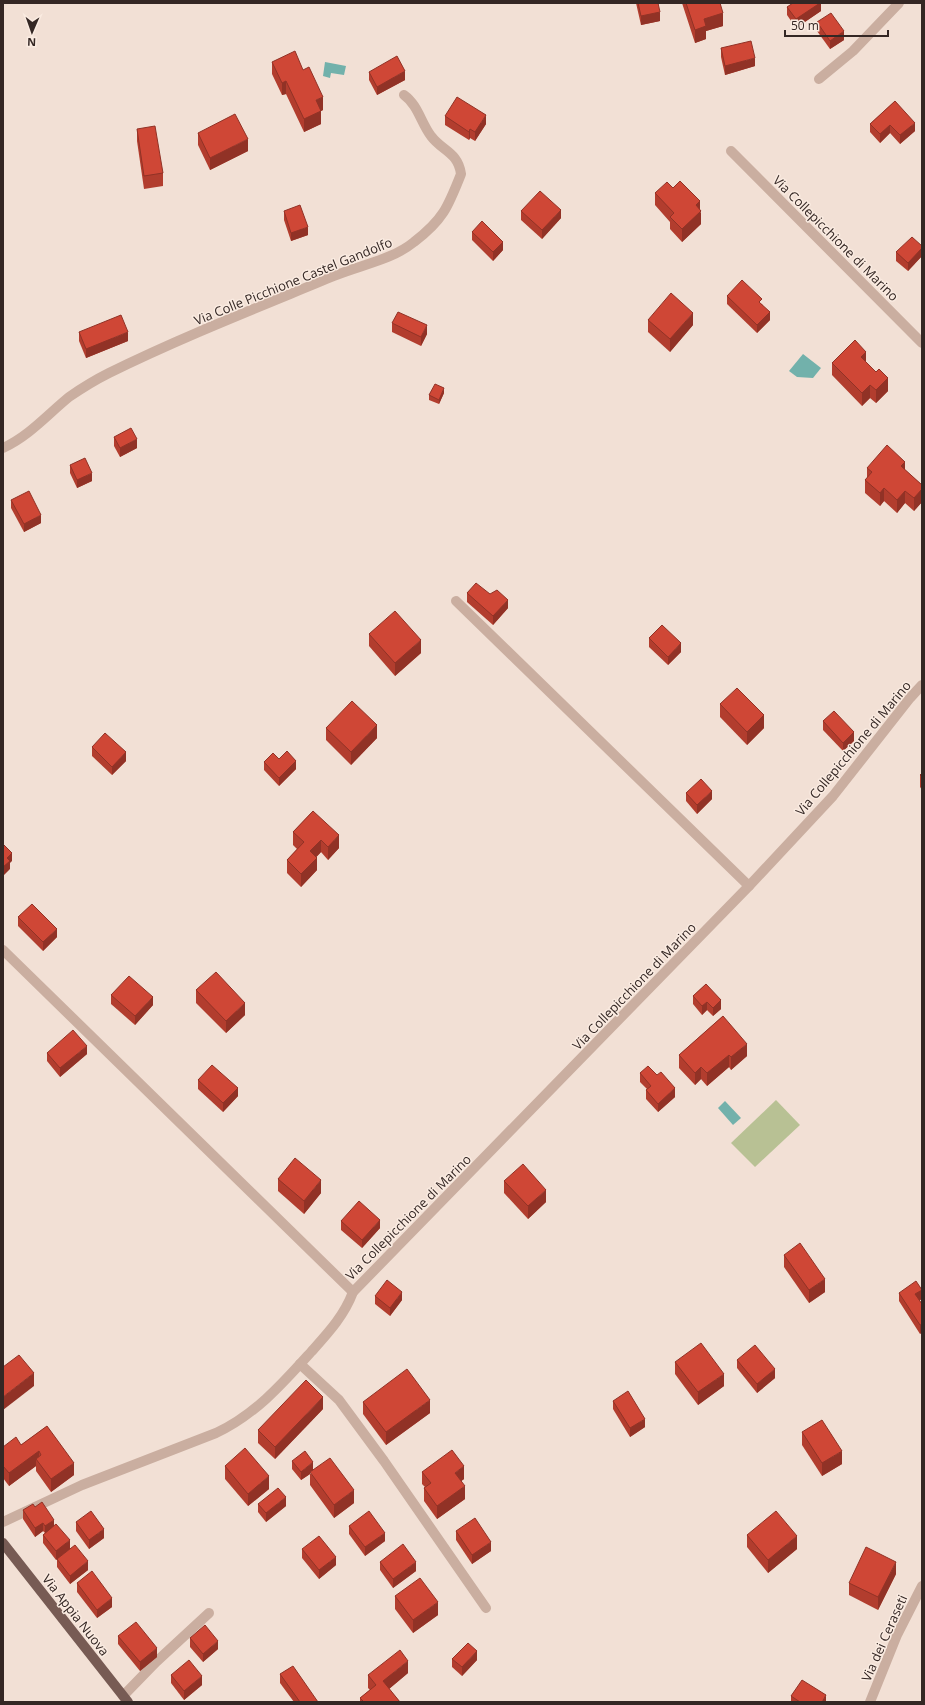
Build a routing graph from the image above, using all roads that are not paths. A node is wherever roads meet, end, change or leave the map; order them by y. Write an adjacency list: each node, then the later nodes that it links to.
1 (899, 3): 2 (street)
2 (819, 79)
3 (404, 95): 6 (street, Via Colle Picchione Castel Gandolfo)
4 (731, 151): 5 (street, Via Collepicchione di Marino)
5 (922, 343)
6 (3, 448)
7 (456, 601): 9 (street)
8 (922, 685): 9 (street, Via Collepicchione di Marino)
9 (749, 886): 11 (street, Via Collepicchione di Marino)
10 (3, 950): 11 (street)
11 (353, 1292): 12 (street)
12 (300, 1364): 13 (street); 16 (street)
13 (3, 1522)
14 (3, 1543): 18 (main road, Via Appia Nuova)
15 (922, 1586): 19 (street, Via dei Ceraseti)
16 (486, 1608)
17 (209, 1613): 18 (street)
18 (125, 1699)
19 (870, 1702)

